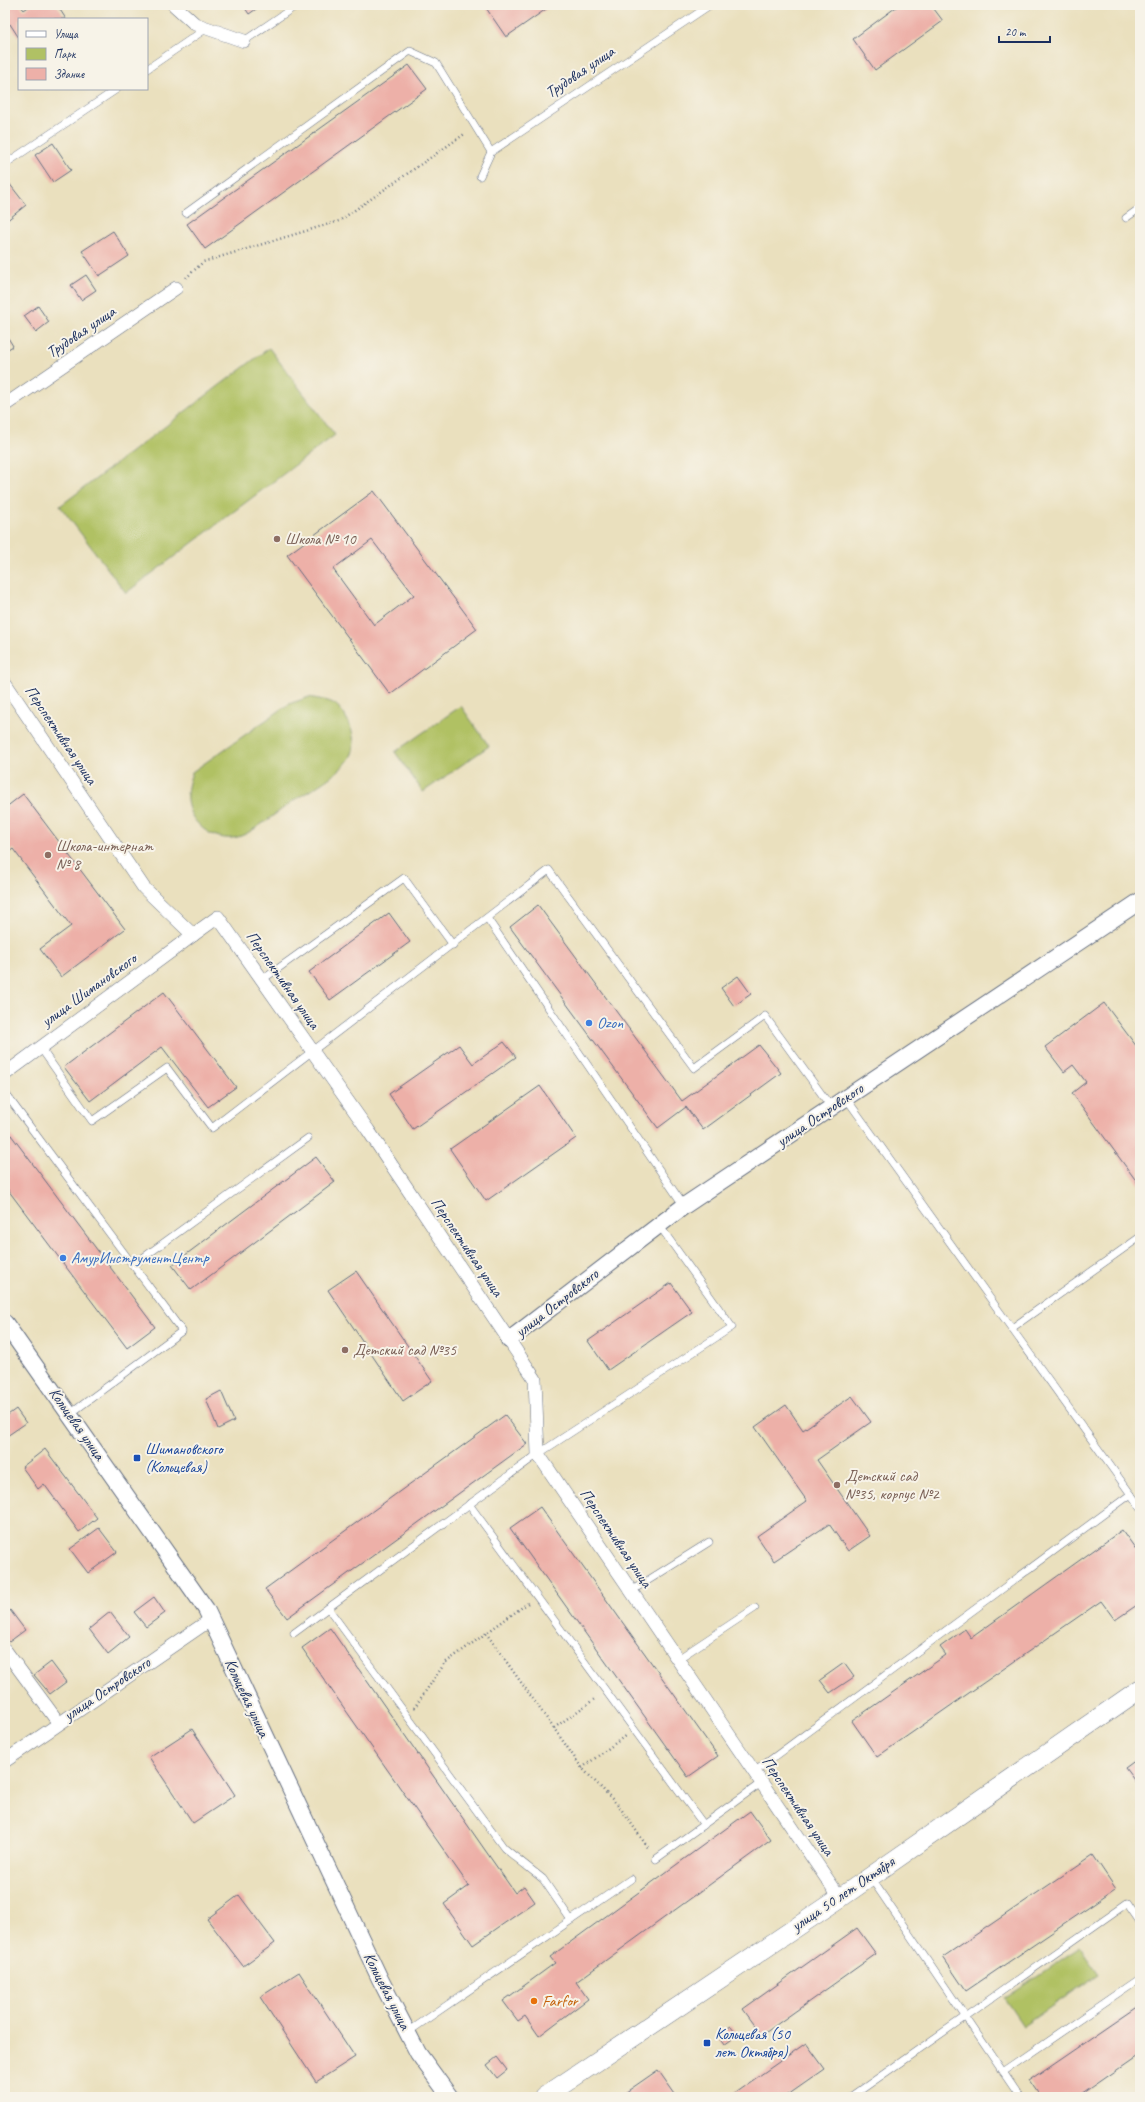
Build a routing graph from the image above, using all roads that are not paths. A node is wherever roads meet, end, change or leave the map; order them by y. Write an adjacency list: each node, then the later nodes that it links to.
1 (174, 5): 4 (street)
2 (297, 5): 5 (lane)
3 (710, 5): 8 (lane, Трудовая улица)
4 (207, 28): 5 (street); 6 (lane)
5 (244, 41)
6 (148, 68)
7 (115, 90): 9 (lane)
8 (491, 152): 10 (lane); 12 (lane)
9 (5, 164)
10 (480, 176)
11 (1140, 208): 13 (lane)
12 (186, 213)
13 (1126, 218)
14 (176, 288): 15 (street, Трудовая улица)
15 (5, 405)
16 (5, 683): 19 (street, Перспективная улица)
17 (1140, 901): 26 (street, улица Островского)
18 (487, 918): 20 (lane); 27 (lane); 29 (lane)
19 (193, 935): 21 (street, Перспективная улица); 22 (street, улица Шимановского)
20 (453, 945): 21 (lane); 23 (lane)
21 (262, 980): 23 (street, Перспективная улица)
22 (40, 1047): 23 (lane); 24 (street, улица Шимановского)
23 (313, 1052): 35 (street, Перспективная улица)
24 (5, 1074)
25 (5, 1093): 32 (lane)
26 (846, 1098): 27 (street, улица Островского); 34 (lane)
27 (831, 1107): 29 (street, улица Островского)
28 (308, 1138): 32 (lane)
29 (684, 1206): 30 (street, улица Островского)
30 (659, 1224): 35 (street, улица Островского); 37 (lane)
31 (1140, 1237): 34 (lane)
32 (133, 1265): 36 (lane)
33 (5, 1322): 36 (street, Кольцевая улица)
34 (1012, 1328): 38 (lane)
35 (509, 1340): 37 (street, Перспективная улица)
36 (70, 1414): 45 (street, Кольцевая улица)
37 (538, 1454): 39 (lane); 42 (street, Перспективная улица)
38 (1131, 1494): 40 (lane); 52 (lane)
39 (469, 1504): 43 (lane); 53 (lane)
40 (1140, 1507)
41 (709, 1542): 42 (lane)
42 (631, 1591): 48 (street, Перспективная улица)
43 (328, 1608): 46 (lane); 58 (lane)
44 (755, 1608): 48 (lane)
45 (210, 1620): 50 (street, улица Островского); 62 (street, Кольцевая улица)
46 (294, 1633)
47 (5, 1650): 50 (street)
48 (678, 1659): 52 (street, Перспективная улица)
49 (1140, 1689): 55 (main road, улица 50 лет Октября)
50 (58, 1722): 51 (street, улица Островского)
51 (5, 1761)
52 (758, 1777): 53 (lane); 57 (street, Перспективная улица)
53 (704, 1825): 54 (lane)
54 (656, 1859)
55 (869, 1877): 57 (main road, улица 50 лет Октября); 61 (lane)
56 (631, 1879): 58 (lane)
57 (840, 1898): 65 (main road, улица 50 лет Октября)
58 (571, 1920): 62 (lane)
59 (1140, 1922): 61 (lane)
60 (1140, 1978): 63 (lane)
61 (965, 2016): 63 (lane); 66 (lane)
62 (408, 2032): 64 (street, Кольцевая улица)
63 (1003, 2072): 67 (lane)
64 (450, 2097)
65 (544, 2097)
66 (851, 2097)
67 (1020, 2097)

